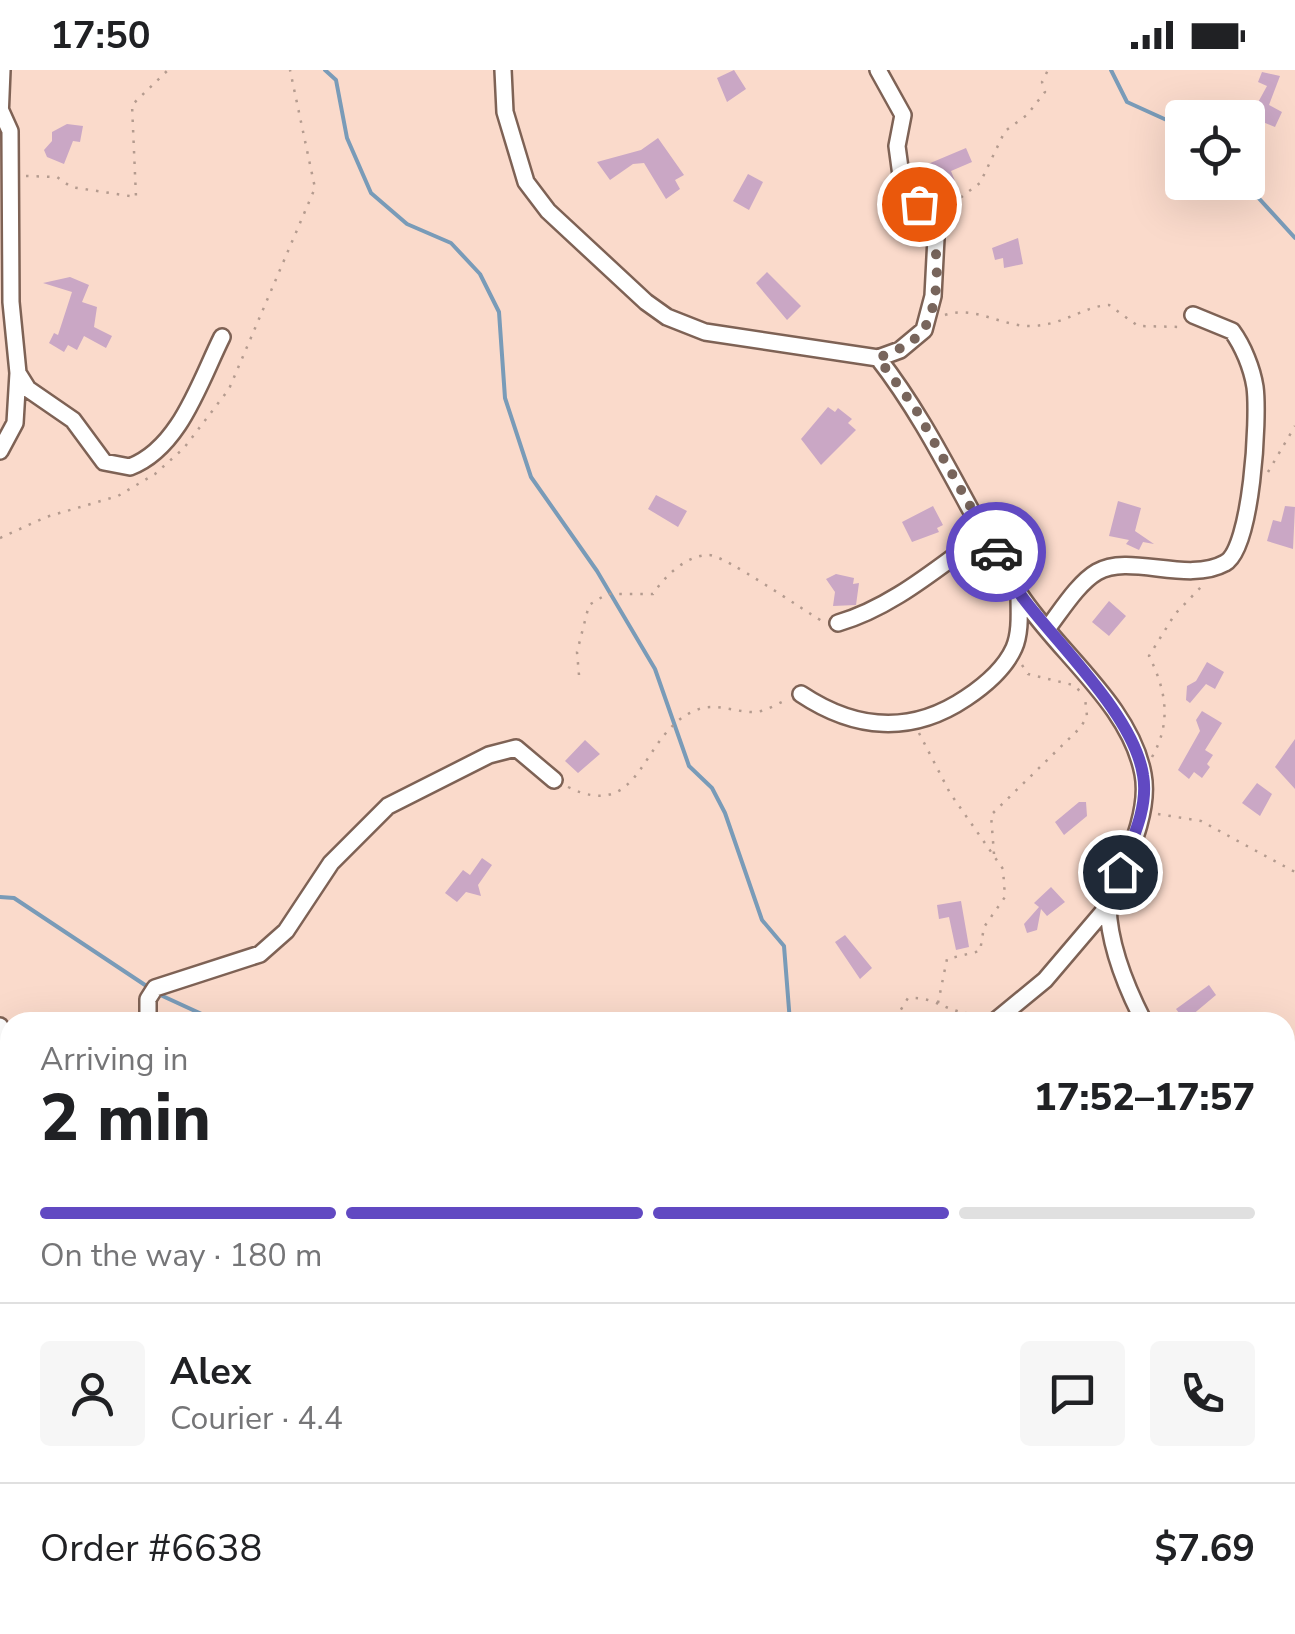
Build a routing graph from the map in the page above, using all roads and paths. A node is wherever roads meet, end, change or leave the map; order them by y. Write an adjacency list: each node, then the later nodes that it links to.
1 (2, 70): 6 (street)
2 (168, 70): 8 (path)
3 (503, 70): 13 (street)
4 (878, 70): 9 (street)
5 (1048, 70): 9 (path)
6 (1, 111): 7 (street); 8 (street)
7 (0, 119)
8 (12, 184): 14 (street)
9 (929, 218): 11 (street)
10 (1192, 322): 11 (path); 17 (street)
11 (924, 330): 13 (street)
12 (222, 337): 14 (street)
13 (878, 358): 18 (street)
14 (18, 373): 16 (street)
15 (1295, 426): 17 (path)
16 (0, 451)
17 (1252, 500): 19 (street)
18 (985, 534): 20 (street); 21 (street)
19 (1220, 566): 22 (street); 27 (path)
20 (1019, 594): 22 (street); 23 (street)
21 (838, 624): 24 (path)
22 (1047, 628): 27 (street)
23 (1014, 651): 26 (street); 30 (path)
24 (579, 675)
25 (801, 694): 26 (street); 28 (path)
26 (914, 723): 30 (path)
27 (1143, 774): 29 (street)
28 (554, 780): 34 (street)
29 (1142, 812): 31 (path); 32 (street)
30 (994, 855): 33 (path)
31 (1295, 872)
32 (1108, 906): 37 (street); 38 (street)
33 (938, 1003): 35 (path); 36 (path)
34 (148, 1012)
35 (899, 1012)
36 (953, 1012)
37 (1003, 1012)
38 (1140, 1012)

